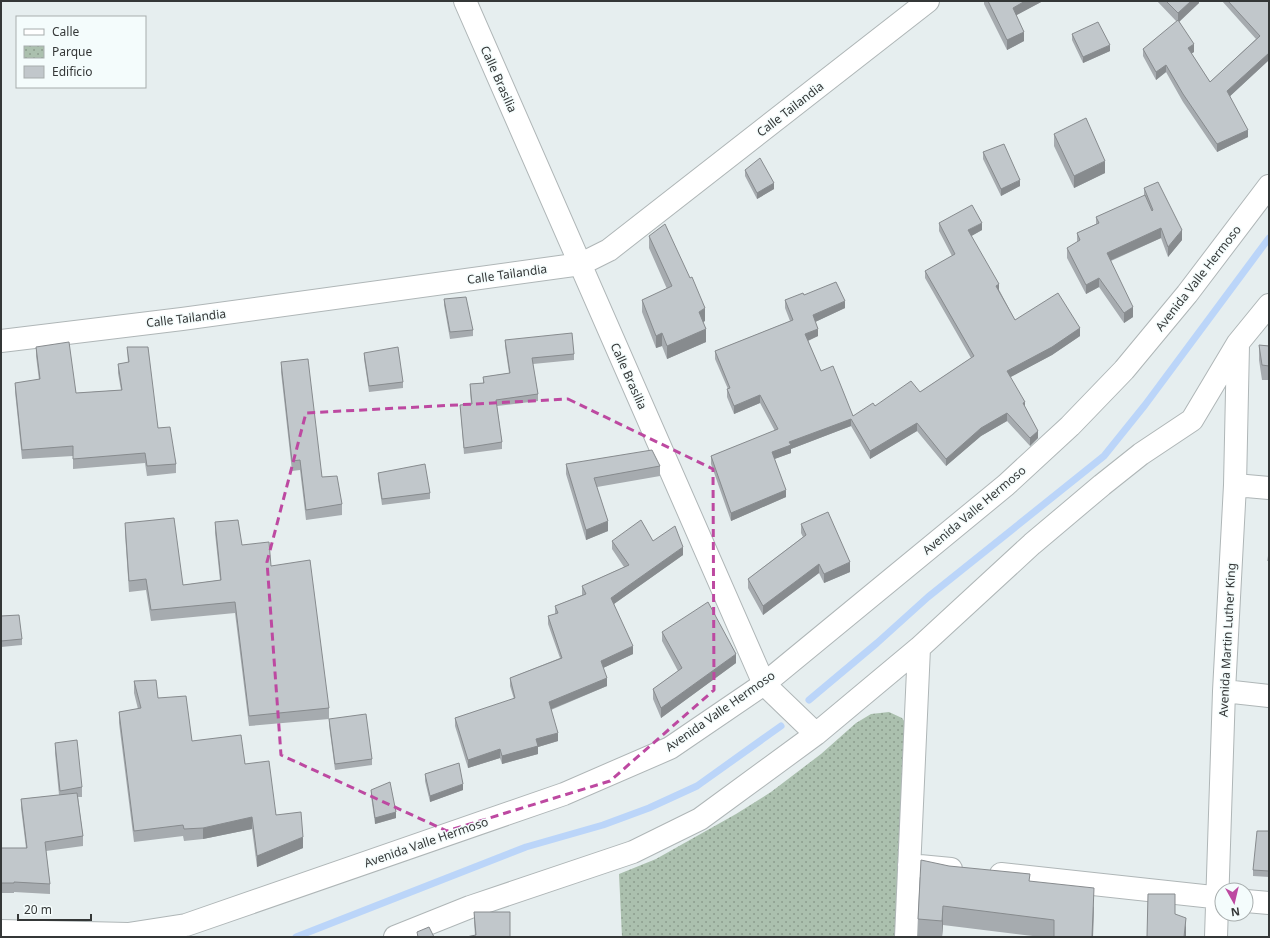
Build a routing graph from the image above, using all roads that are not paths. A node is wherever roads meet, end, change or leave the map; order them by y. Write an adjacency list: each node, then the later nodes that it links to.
1 (465, 1): 4 (street, Calle Brasilia)
2 (928, 1): 4 (street, Calle Tailandia)
3 (1269, 186): 11 (street, Avenida Valle Hermoso)
4 (580, 264): 6 (street, Calle Tailandia); 11 (street, Calle Brasilia)
5 (1269, 305): 7 (street)
6 (1, 341)
7 (1238, 343): 8 (street, Avenida Martin Luther King); 10 (street)
8 (1235, 485): 9 (street); 12 (street, Avenida Martin Luther King)
9 (1269, 488)
10 (919, 648): 14 (street); 15 (street)
11 (764, 684): 14 (street, Calle Brasilia); 21 (street, Avenida Valle Hermoso)
12 (1224, 691): 13 (street); 16 (street, Avenida Martin Luther King)
13 (1269, 696)
14 (816, 734): 22 (street)
15 (909, 864): 17 (street); 23 (street)
16 (1220, 882)
17 (1214, 897)
18 (1254, 902): 19 (street)
19 (1269, 903)
20 (1218, 922): 24 (street, Avenida Martin Luther King)
21 (1, 931)
22 (395, 937)
23 (906, 937)
24 (1216, 937)

